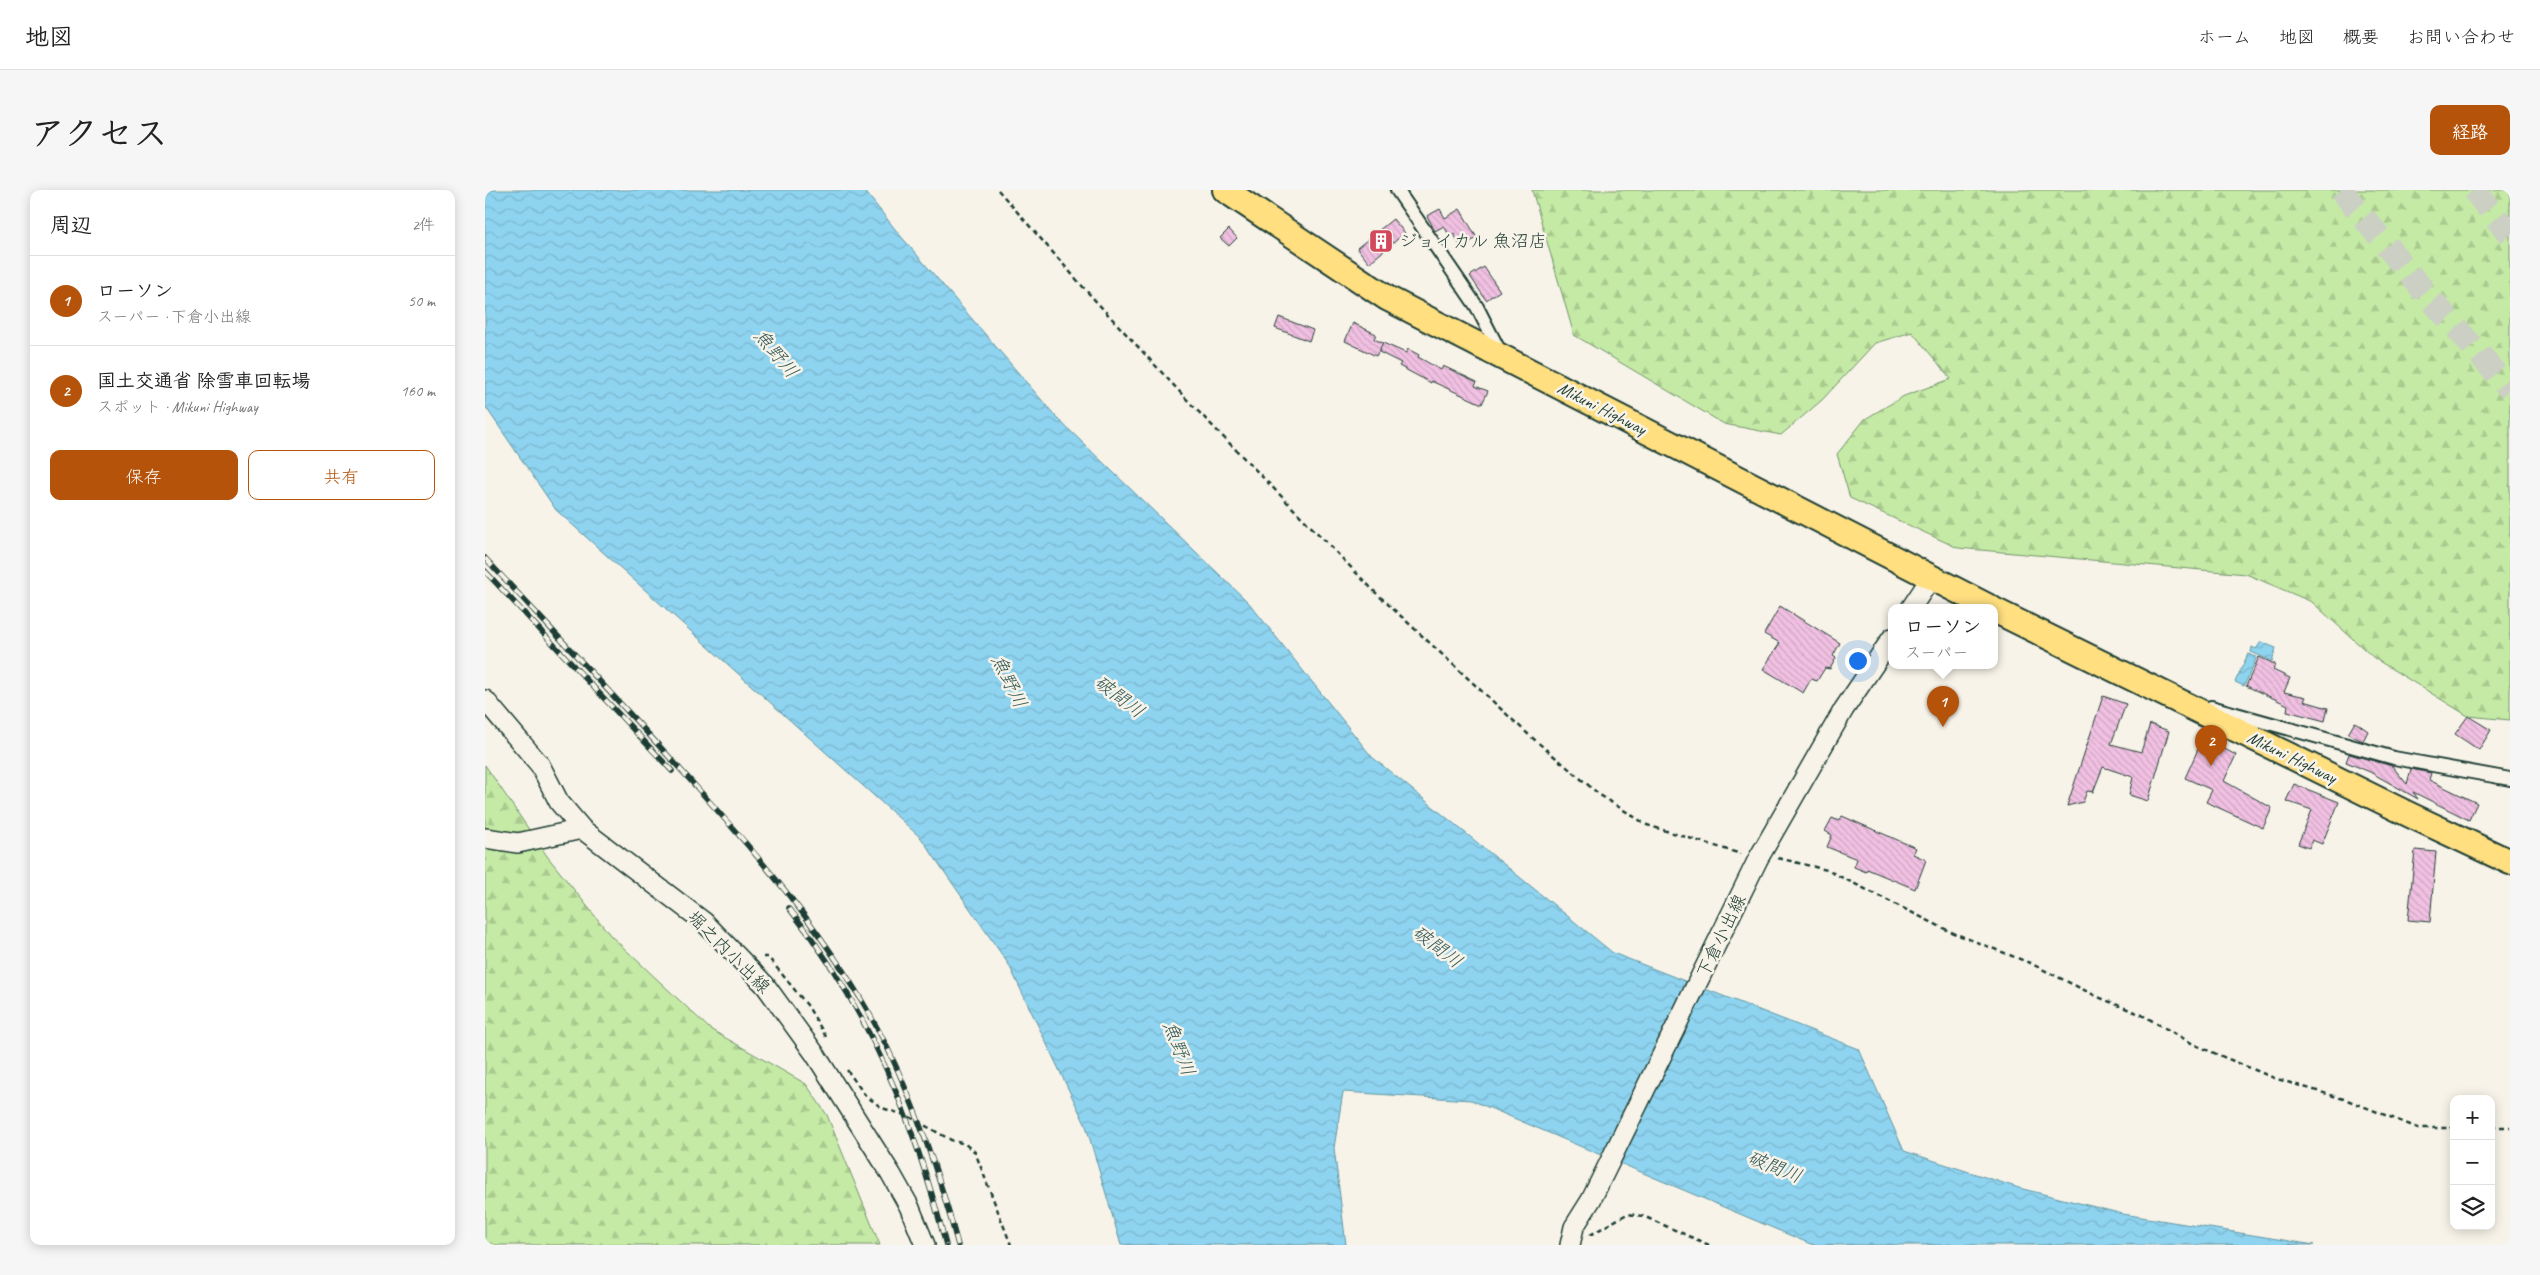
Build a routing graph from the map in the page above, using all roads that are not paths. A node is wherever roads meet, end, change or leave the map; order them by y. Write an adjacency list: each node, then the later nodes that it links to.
1 (1225, 190): 3 (highway, Mikuni Highway)
2 (1397, 190): 3 (street)
3 (1502, 356): 4 (highway, Mikuni Highway)
4 (1931, 578): 5 (main road); 6 (highway, Mikuni Highway)
5 (1914, 604)
6 (1983, 604)
7 (1998, 612): 9 (highway, Mikuni Highway)
8 (1888, 644): 16 (main road, 下倉小出線)
9 (2165, 695): 11 (street); 14 (highway, Mikuni Highway)
10 (485, 700): 12 (main road, 堀之内小出線)
11 (2510, 779)
12 (582, 829): 13 (main road); 15 (main road, 堀之内小出線)
13 (485, 838)
14 (2510, 862)
15 (925, 1245)
16 (1570, 1245)

